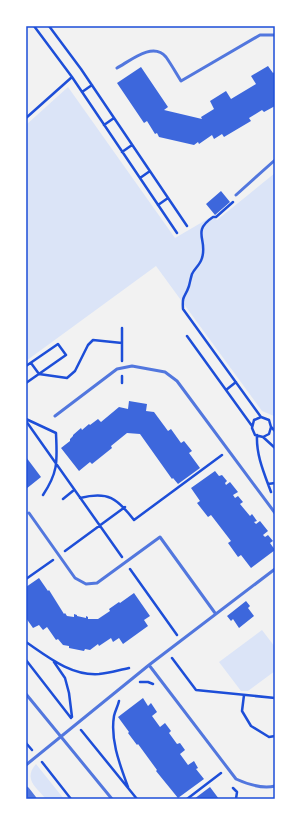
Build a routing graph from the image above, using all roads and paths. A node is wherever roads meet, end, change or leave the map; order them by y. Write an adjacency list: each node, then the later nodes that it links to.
1 (34, 26): 5 (path)
2 (49, 26): 6 (path)
3 (275, 34): 4 (lane)
4 (117, 68)
5 (72, 76): 7 (path); 8 (path)
6 (92, 85): 7 (path); 9 (path)
7 (82, 92): 10 (path)
8 (26, 118)
9 (114, 118): 10 (path); 11 (path)
10 (104, 125): 12 (path)
11 (132, 145): 12 (path); 14 (path)
12 (122, 152): 15 (path)
13 (275, 160): 16 (lane)
14 (150, 171): 15 (path); 17 (path)
15 (140, 178): 18 (path)
16 (236, 195): 28 (path)
17 (168, 198): 18 (path); 19 (path)
18 (158, 205): 20 (path)
19 (187, 226)
20 (177, 233)
21 (122, 328): 23 (path)
22 (188, 336): 31 (path)
23 (122, 342): 26 (path); 27 (path)
24 (31, 363): 25 (path); 27 (path); 27 (path)
25 (26, 366)
26 (122, 368): 30 (path); 32 (lane); 41 (lane)
27 (39, 374): 29 (path)
28 (236, 382): 31 (path); 33 (path)
29 (26, 383)
30 (122, 383)
31 (226, 390): 35 (path)
32 (55, 416)
33 (261, 417): 35 (path); 36 (path)
34 (26, 420): 42 (path); 42 (path)
35 (252, 426): 38 (path)
36 (271, 427): 37 (path); 39 (path)
37 (275, 430)
38 (257, 435): 39 (path); 44 (path)
39 (262, 437): 40 (path)
40 (275, 448)
41 (229, 450): 50 (path); 52 (lane)
42 (57, 465): 45 (path); 47 (path)
43 (275, 483): 44 (path)
44 (268, 484): 46 (path)
45 (74, 490): 48 (path); 49 (path)
46 (272, 494)
47 (43, 495)
48 (80, 498): 50 (path); 53 (path)
49 (63, 499)
50 (125, 507): 53 (path)
51 (29, 513): 54 (lane)
52 (275, 513)
53 (100, 526): 54 (path); 55 (path)
54 (59, 555): 55 (lane); 57 (path)
55 (126, 562): 58 (lane); 59 (path)
56 (275, 569): 58 (lane)
57 (26, 579)
58 (216, 613): 59 (lane)
59 (181, 640): 61 (lane)
60 (26, 642): 62 (path)
61 (167, 651): 63 (lane); 68 (path)
62 (53, 660): 64 (path); 71 (path)
63 (149, 665): 75 (lane); 83 (lane)
64 (129, 668)
65 (155, 685): 66 (path)
66 (135, 686)
67 (26, 694): 75 (lane)
68 (244, 695): 69 (path); 74 (path)
69 (275, 698)
70 (114, 703): 85 (path)
71 (72, 719)
72 (86, 725): 73 (path)
73 (80, 730)
74 (275, 736)
75 (60, 737): 77 (lane); 88 (lane)
76 (26, 743): 77 (path)
77 (37, 756): 78 (lane); 87 (path)
78 (26, 765)
79 (217, 766): 80 (path)
80 (222, 773): 81 (path); 89 (path)
81 (225, 778)
82 (229, 782): 90 (path)
83 (275, 786)
84 (26, 790): 86 (street)
85 (129, 790)
86 (33, 799)
87 (72, 799)
88 (112, 799)
89 (187, 799)
90 (236, 799)

